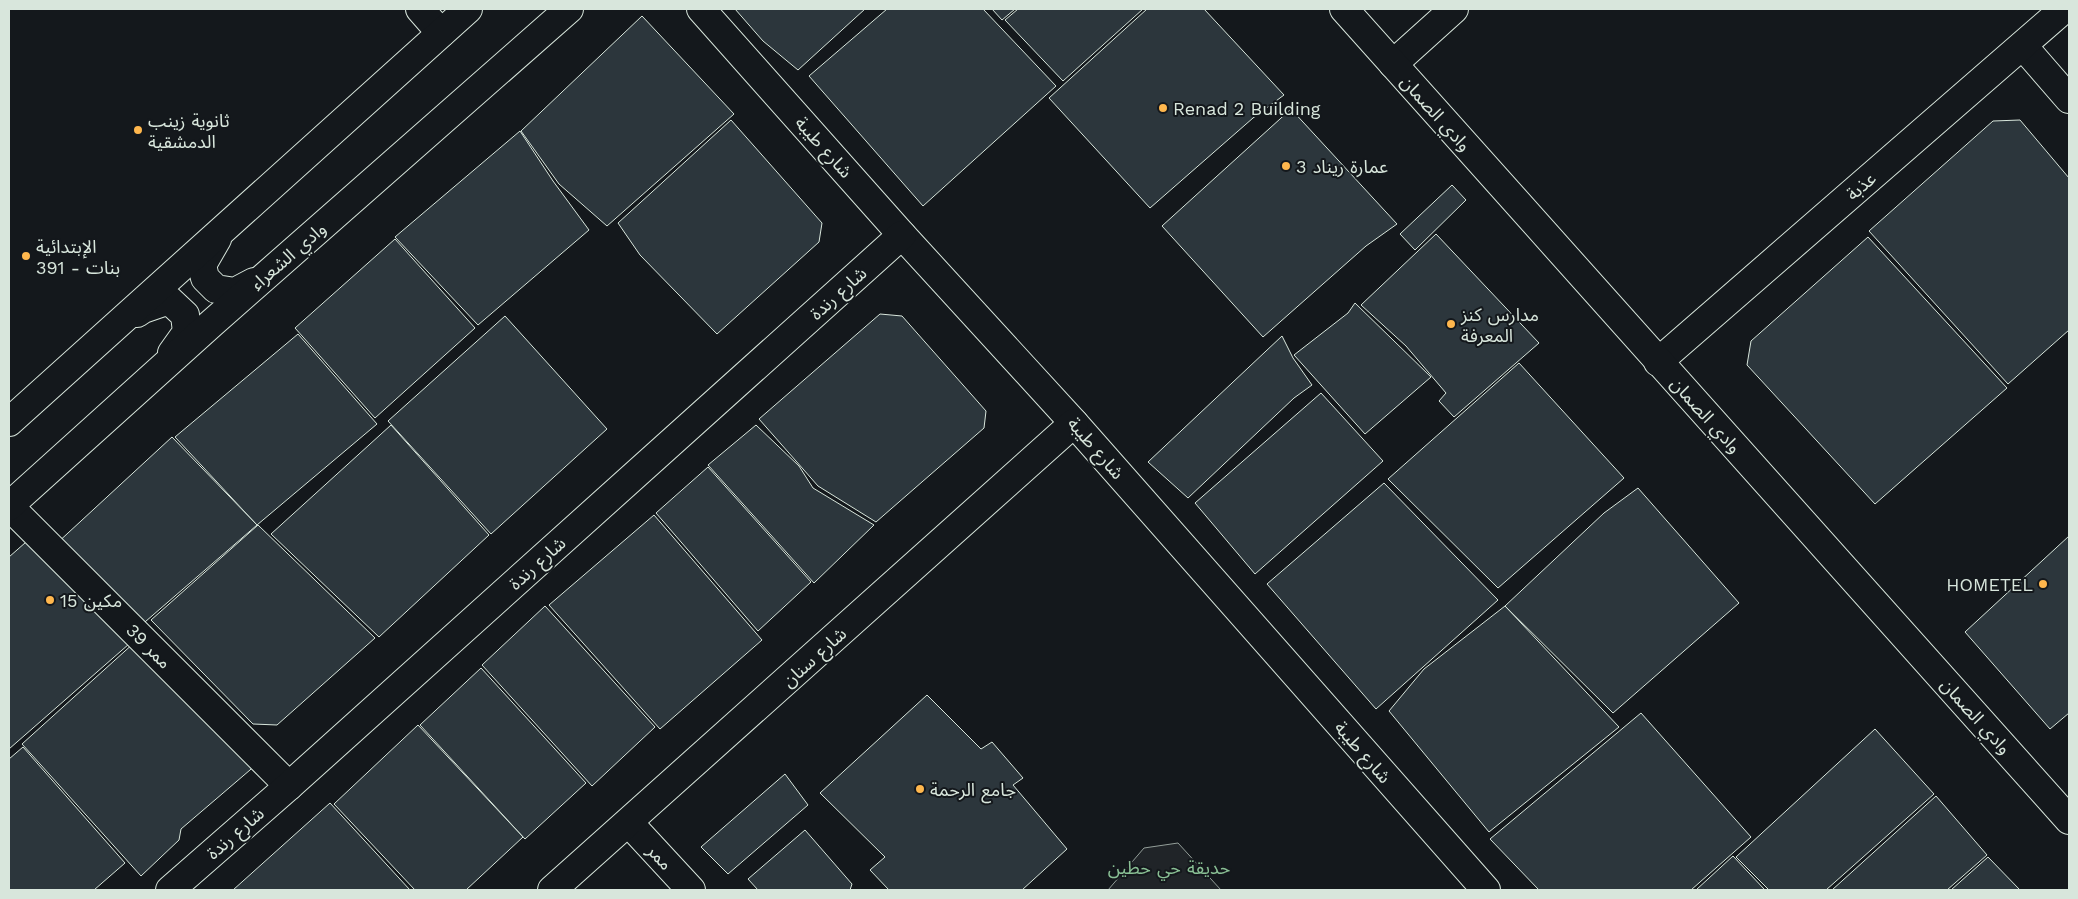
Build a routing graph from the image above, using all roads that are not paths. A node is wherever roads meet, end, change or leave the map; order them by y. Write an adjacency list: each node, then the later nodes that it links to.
1 (420, 9): 8 (street)
2 (468, 9): 8 (street)
3 (569, 9): 14 (street, وادي الشعراء)
4 (701, 9): 13 (street, شارع طيبة)
5 (1344, 9): 10 (street, وادي الصمان)
6 (1454, 9): 10 (street)
7 (2064, 9): 9 (street, عذبة)
8 (442, 33): 12 (street)
9 (2023, 46): 11 (street); 16 (street, عذبة)
10 (1393, 64): 16 (street, وادي الصمان)
11 (2069, 99)
12 (223, 229): 14 (street); 15 (street)
13 (902, 235): 19 (street, شارع طيبة); 21 (street, شارع رندة)
14 (276, 267): 17 (street, وادي الشعراء)
15 (108, 332): 17 (street); 18 (street)
16 (1658, 362): 22 (street, وادي الصمان)
17 (158, 372): 20 (street, وادي الشعراء)
18 (9, 422)
19 (1074, 423): 23 (street, شارع سنان); 27 (street, شارع طيبة)
20 (9, 506): 21 (street, ممر 39)
21 (289, 786): 24 (street, شارع رندة)
22 (2069, 820)
23 (628, 823): 25 (street, شارع سنان); 26 (street, ممر)
24 (170, 890)
25 (552, 890)
26 (690, 890)
27 (1486, 890)

